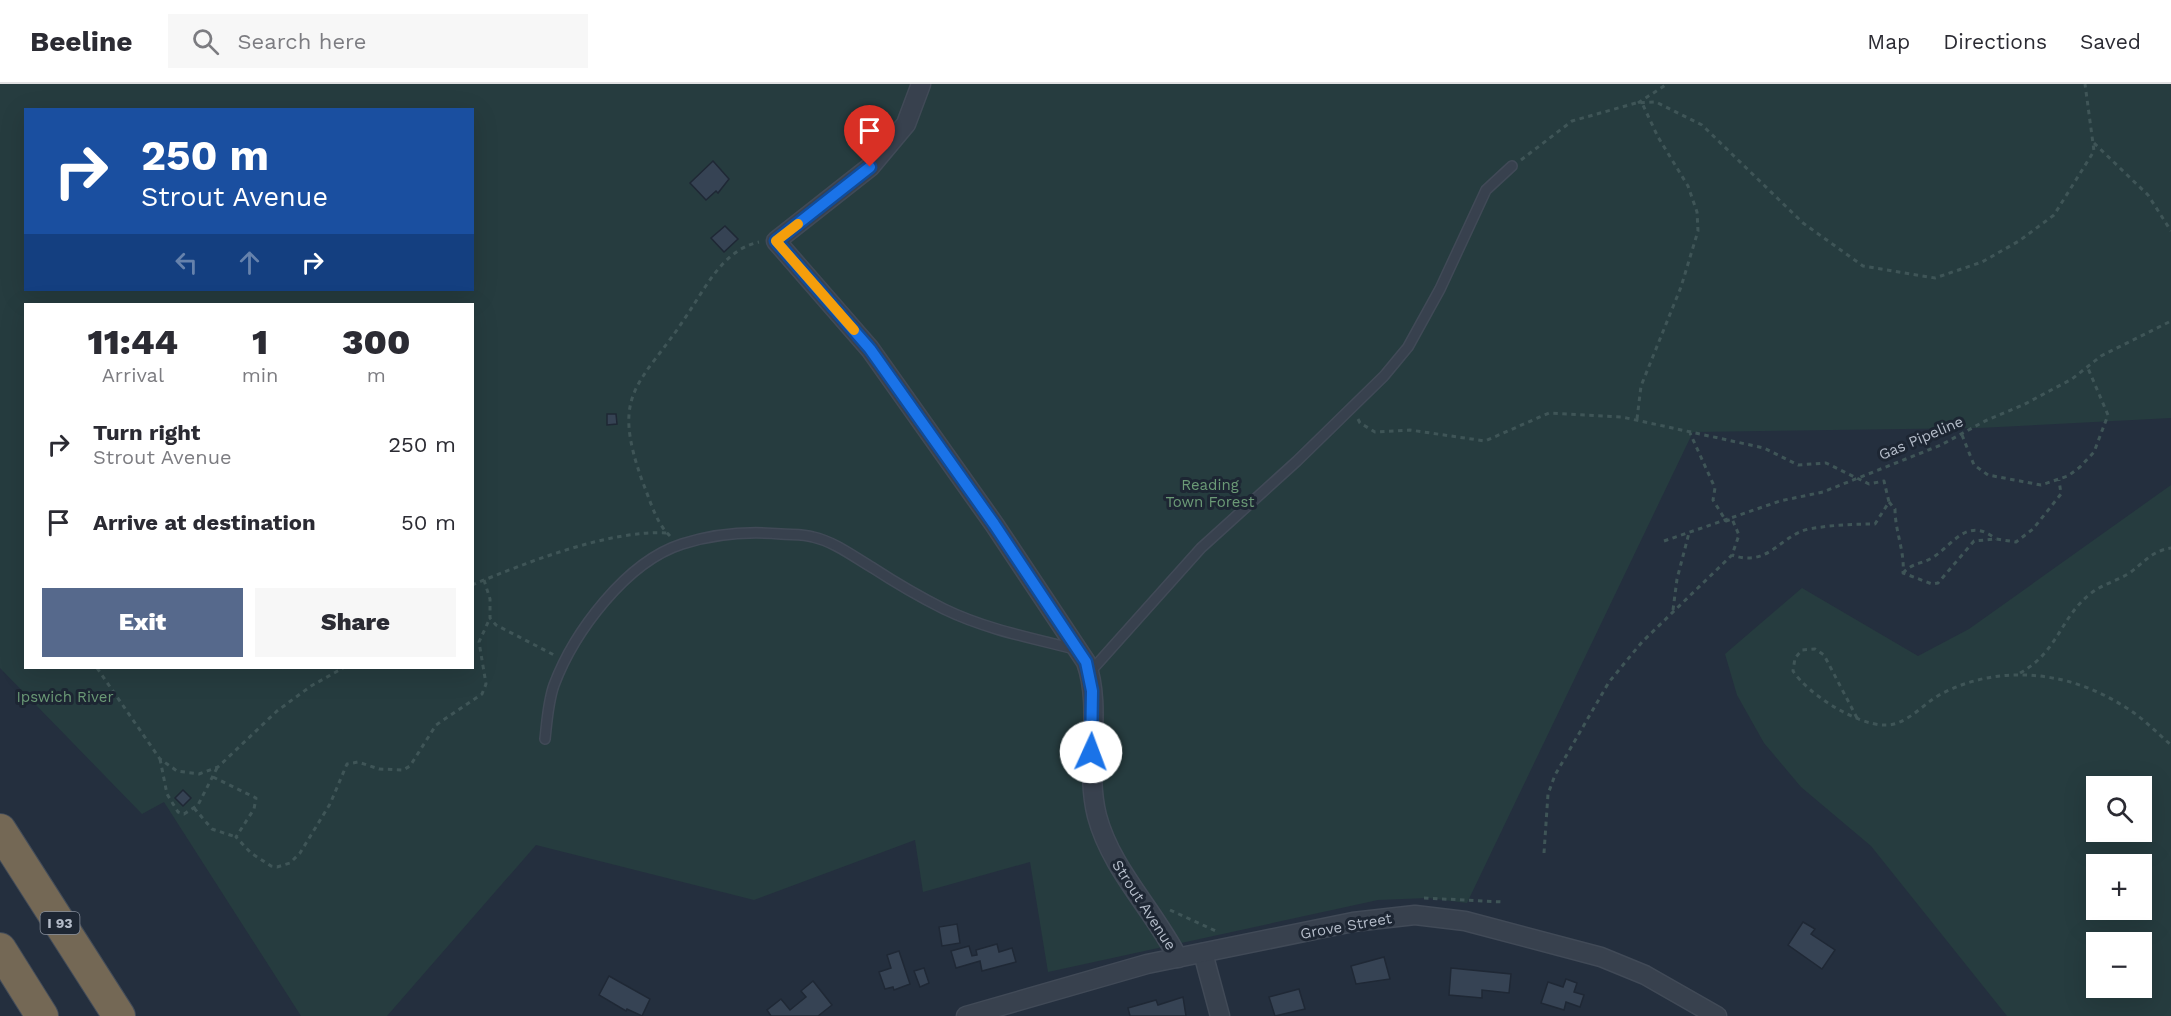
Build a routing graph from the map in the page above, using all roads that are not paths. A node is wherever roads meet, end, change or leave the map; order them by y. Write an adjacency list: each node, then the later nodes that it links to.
1 (921, 84): 3 (street, Strout Avenue)
2 (1512, 166): 4 (lane)
3 (1077, 649): 4 (street, Strout Avenue); 5 (lane)
4 (1089, 672): 9 (street, Strout Avenue)
5 (545, 739)
6 (0, 830): 11 (highway, I 93)
7 (0, 949): 10 (highway)
8 (1203, 953): 9 (street, Grove Street); 13 (street); 14 (street, Grove Street)
9 (1178, 958): 12 (street, Grove Street)
10 (42, 1016)
11 (119, 1016)
12 (966, 1016)
13 (1220, 1016)
14 (1717, 1016)

